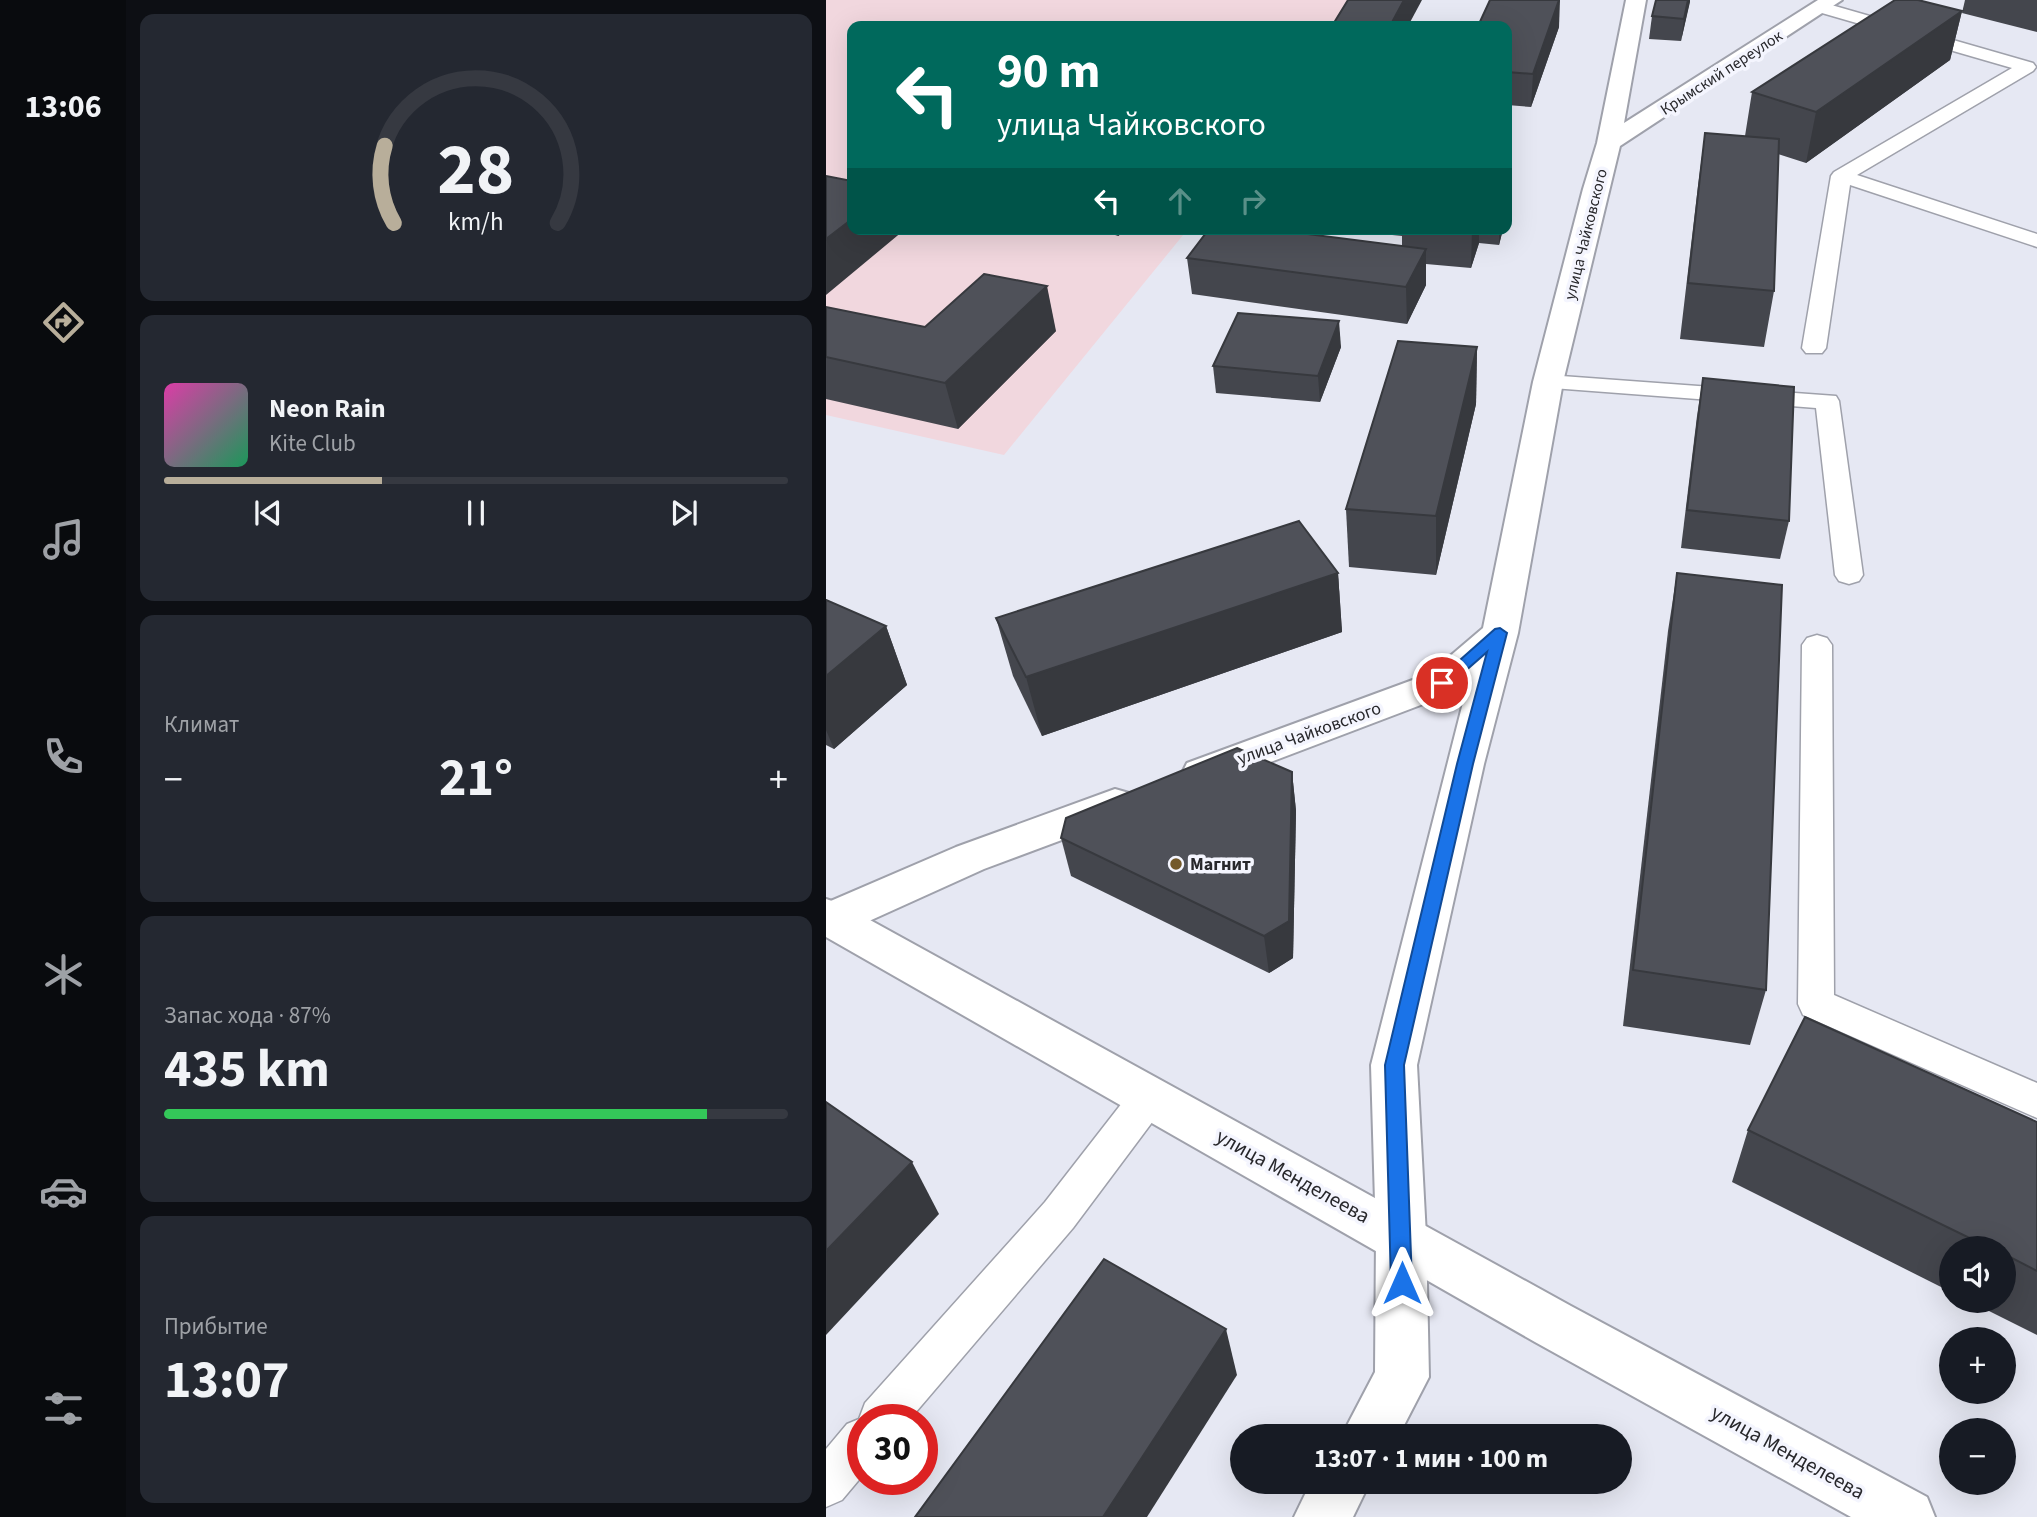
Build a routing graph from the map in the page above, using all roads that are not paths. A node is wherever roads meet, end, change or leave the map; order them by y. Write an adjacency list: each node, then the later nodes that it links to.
1 (1636, 0): 3 (street, улица Чайковского)
2 (1826, 4): 3 (street, Крымский переулок); 4 (lane)
3 (1609, 143): 7 (street, улица Чайковского)
4 (1841, 176): 5 (lane); 6 (lane)
5 (2037, 241)
6 (1814, 348)
7 (1548, 382): 8 (lane); 9 (street, улица Чайковского)
8 (1849, 575)
9 (1500, 633): 11 (street, улица Чайковского); 14 (street, улица Чайковского)
10 (1817, 645): 13 (lane)
11 (829, 917): 12 (street, улица Менделеева)
12 (1149, 1097): 14 (street, улица Менделеева); 15 (lane)
13 (2037, 1101)
14 (1401, 1236): 16 (street, улица Чайковского); 19 (street, улица Менделеева)
15 (894, 1404)
16 (1375, 1424)
17 (1335, 1494): 18 (street)
18 (1322, 1517)
19 (1907, 1517)

